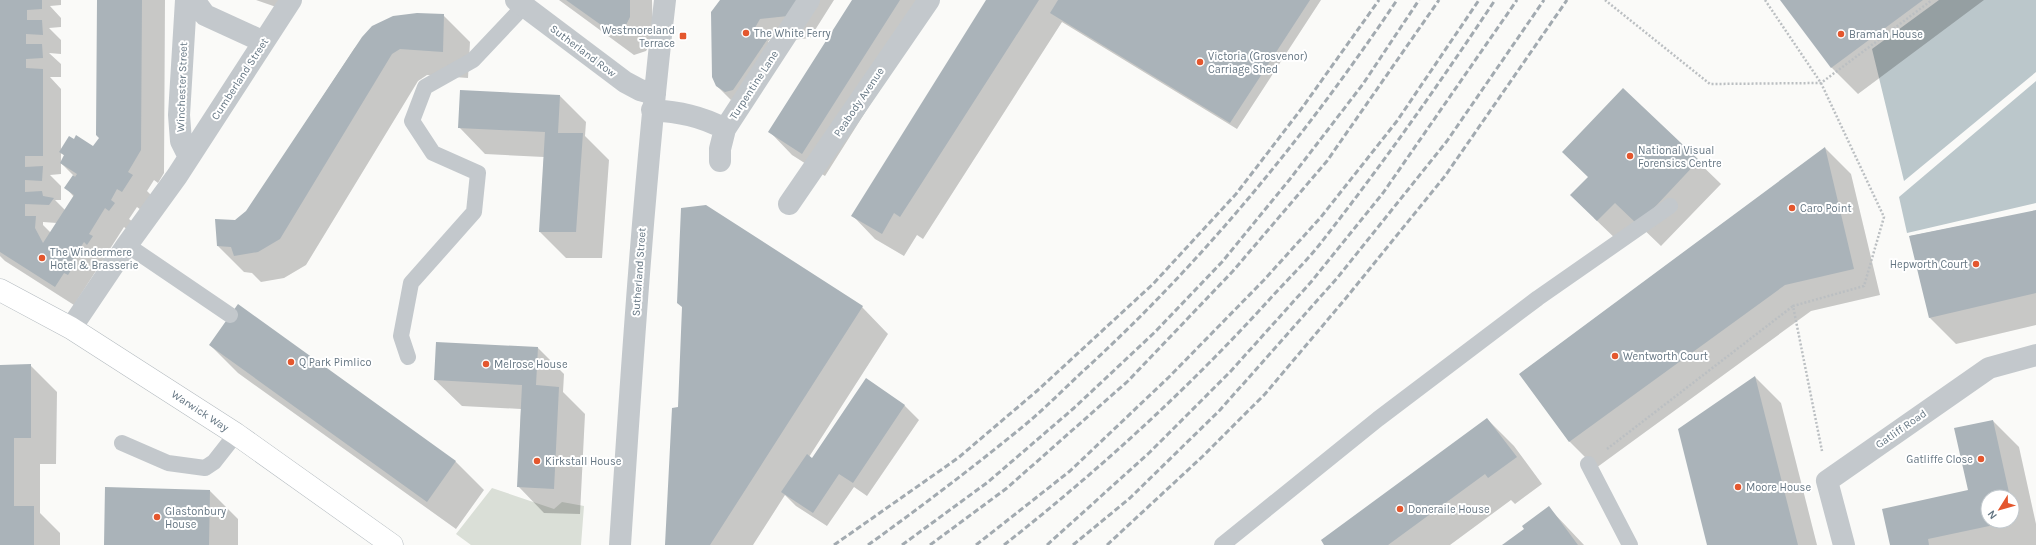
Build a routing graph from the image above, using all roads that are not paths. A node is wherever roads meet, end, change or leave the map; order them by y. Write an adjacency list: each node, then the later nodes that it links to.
1 (186, 0): 11 (street, Winchester Street)
2 (194, 0): 8 (street)
3 (291, 0): 8 (street, Cumberland Street)
4 (666, 0): 9 (street, Sutherland Street)
5 (809, 0): 10 (street, Turpentine Lane)
6 (929, 0): 13 (street, Peabody Avenue)
7 (520, 3): 9 (street, Sutherland Row); 20 (lane)
8 (264, 42): 11 (street, Cumberland Street)
9 (654, 102): 10 (street, Turpentine Lane); 25 (street, Sutherland Street)
10 (725, 129): 12 (street, Turpentine Lane)
11 (189, 158): 15 (street)
12 (720, 161)
13 (789, 204)
14 (1670, 206): 26 (lane)
15 (127, 245): 17 (lane); 18 (street)
16 (0, 290): 18 (street, Warwick Way)
17 (230, 315)
18 (71, 328): 21 (street, Warwick Way)
19 (2036, 355): 28 (street, Gatliff Road)
20 (408, 357)
21 (236, 434): 22 (lane); 24 (street, Warwick Way)
22 (122, 443)
23 (1588, 464): 27 (lane)
24 (392, 545)
25 (620, 545)
26 (1222, 545)
27 (1630, 545)
28 (1844, 545)

